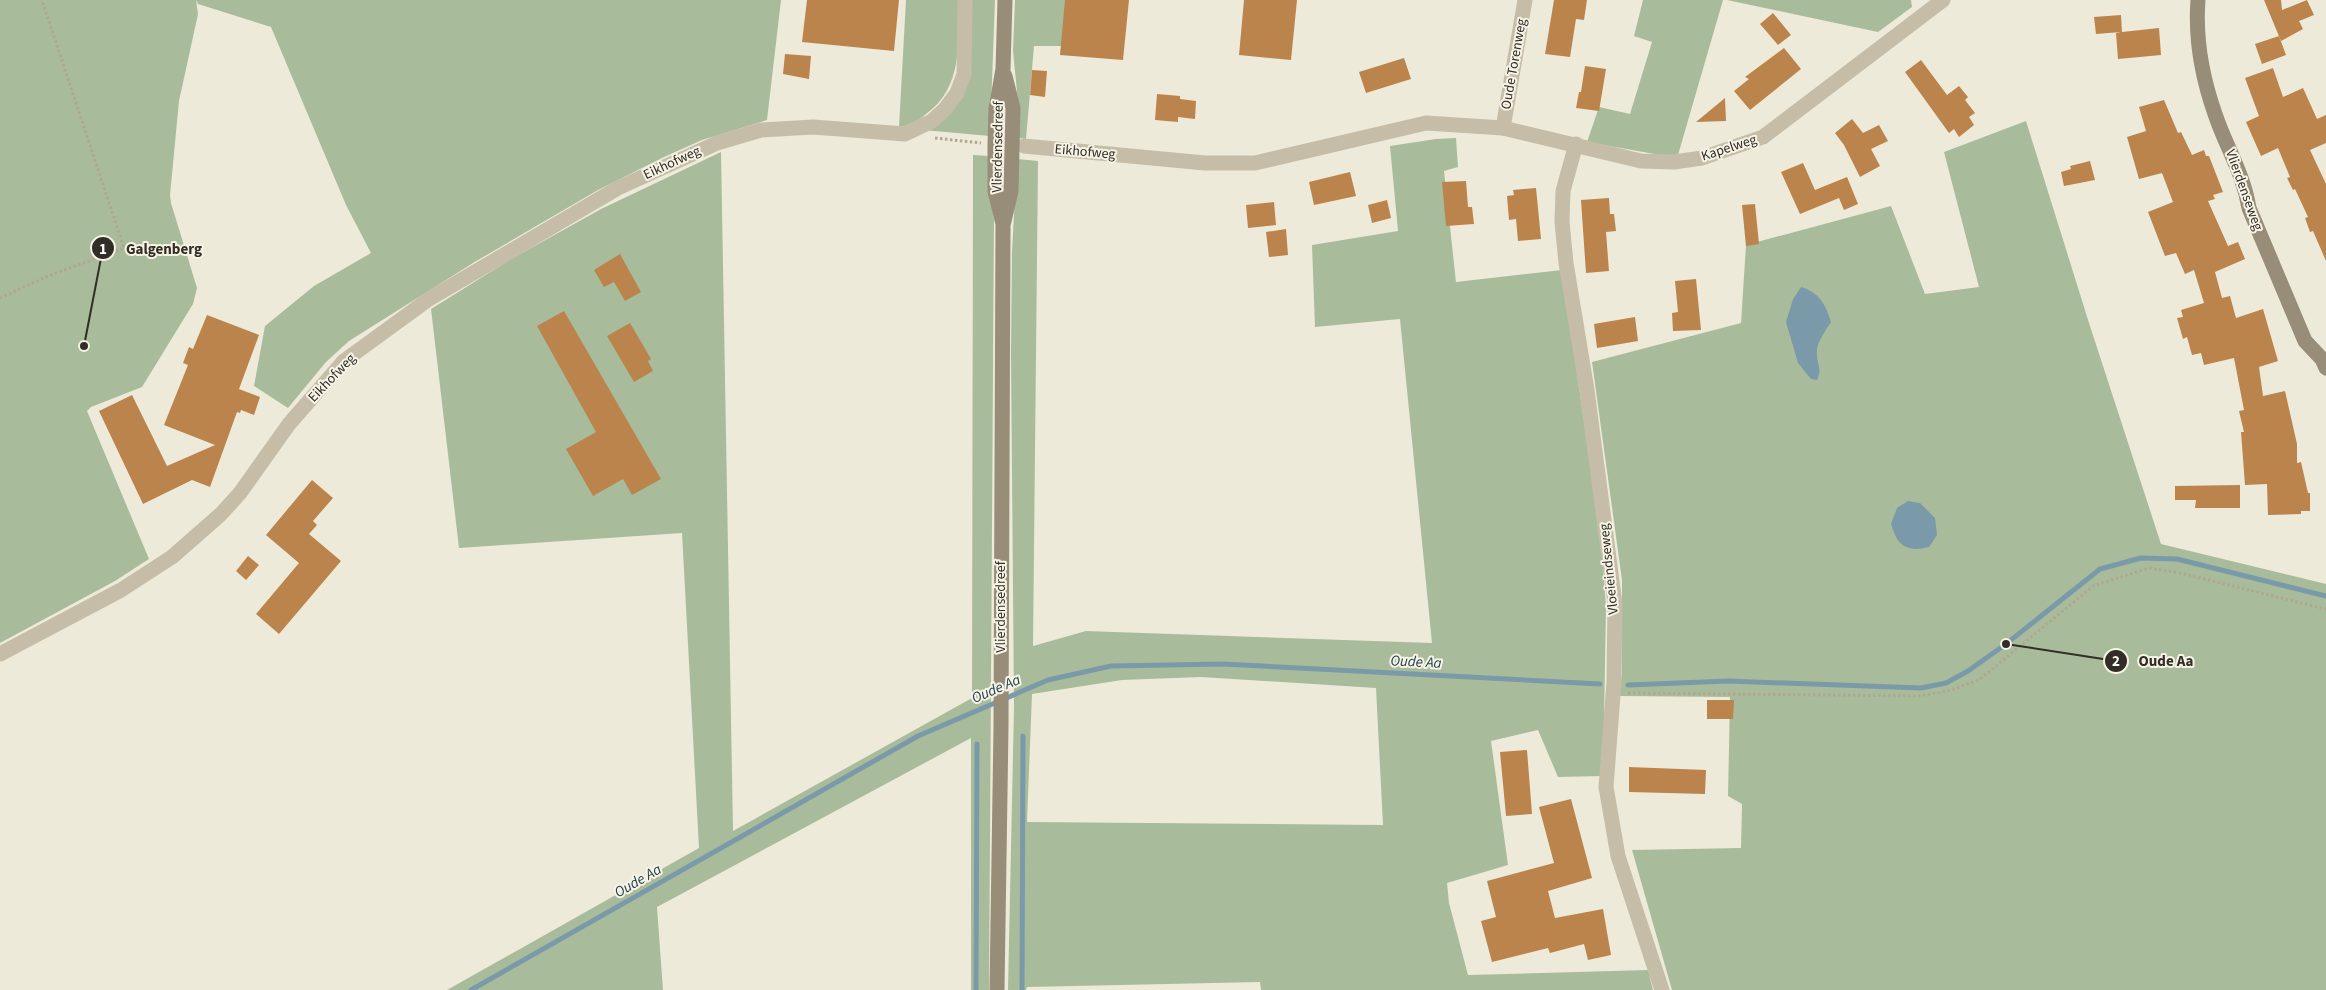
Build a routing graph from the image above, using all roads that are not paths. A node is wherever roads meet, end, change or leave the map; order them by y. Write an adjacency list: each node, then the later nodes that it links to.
1 (965, 0): 12 (street, Eikhofweg)
2 (1004, 0): 6 (main road, Vlierdensedreef)
3 (1525, 0): 7 (street, Oude Torenweg)
4 (1943, 0): 8 (street, Kapelweg)
5 (2198, 0): 11 (main road, Vlierdenseweg)
6 (1003, 69): 10 (main road, Vlierdensedreef); 10 (main road, Vlierdensedreef)
7 (1504, 128): 8 (street, Kapelweg); 9 (street, Eikhofweg)
8 (1576, 144): 14 (street, Vloeieindseweg)
9 (1024, 146)
10 (1003, 224): 13 (main road, Vlierdensedreef)
11 (2326, 368)
12 (0, 654)
13 (997, 990)
14 (1662, 990)

